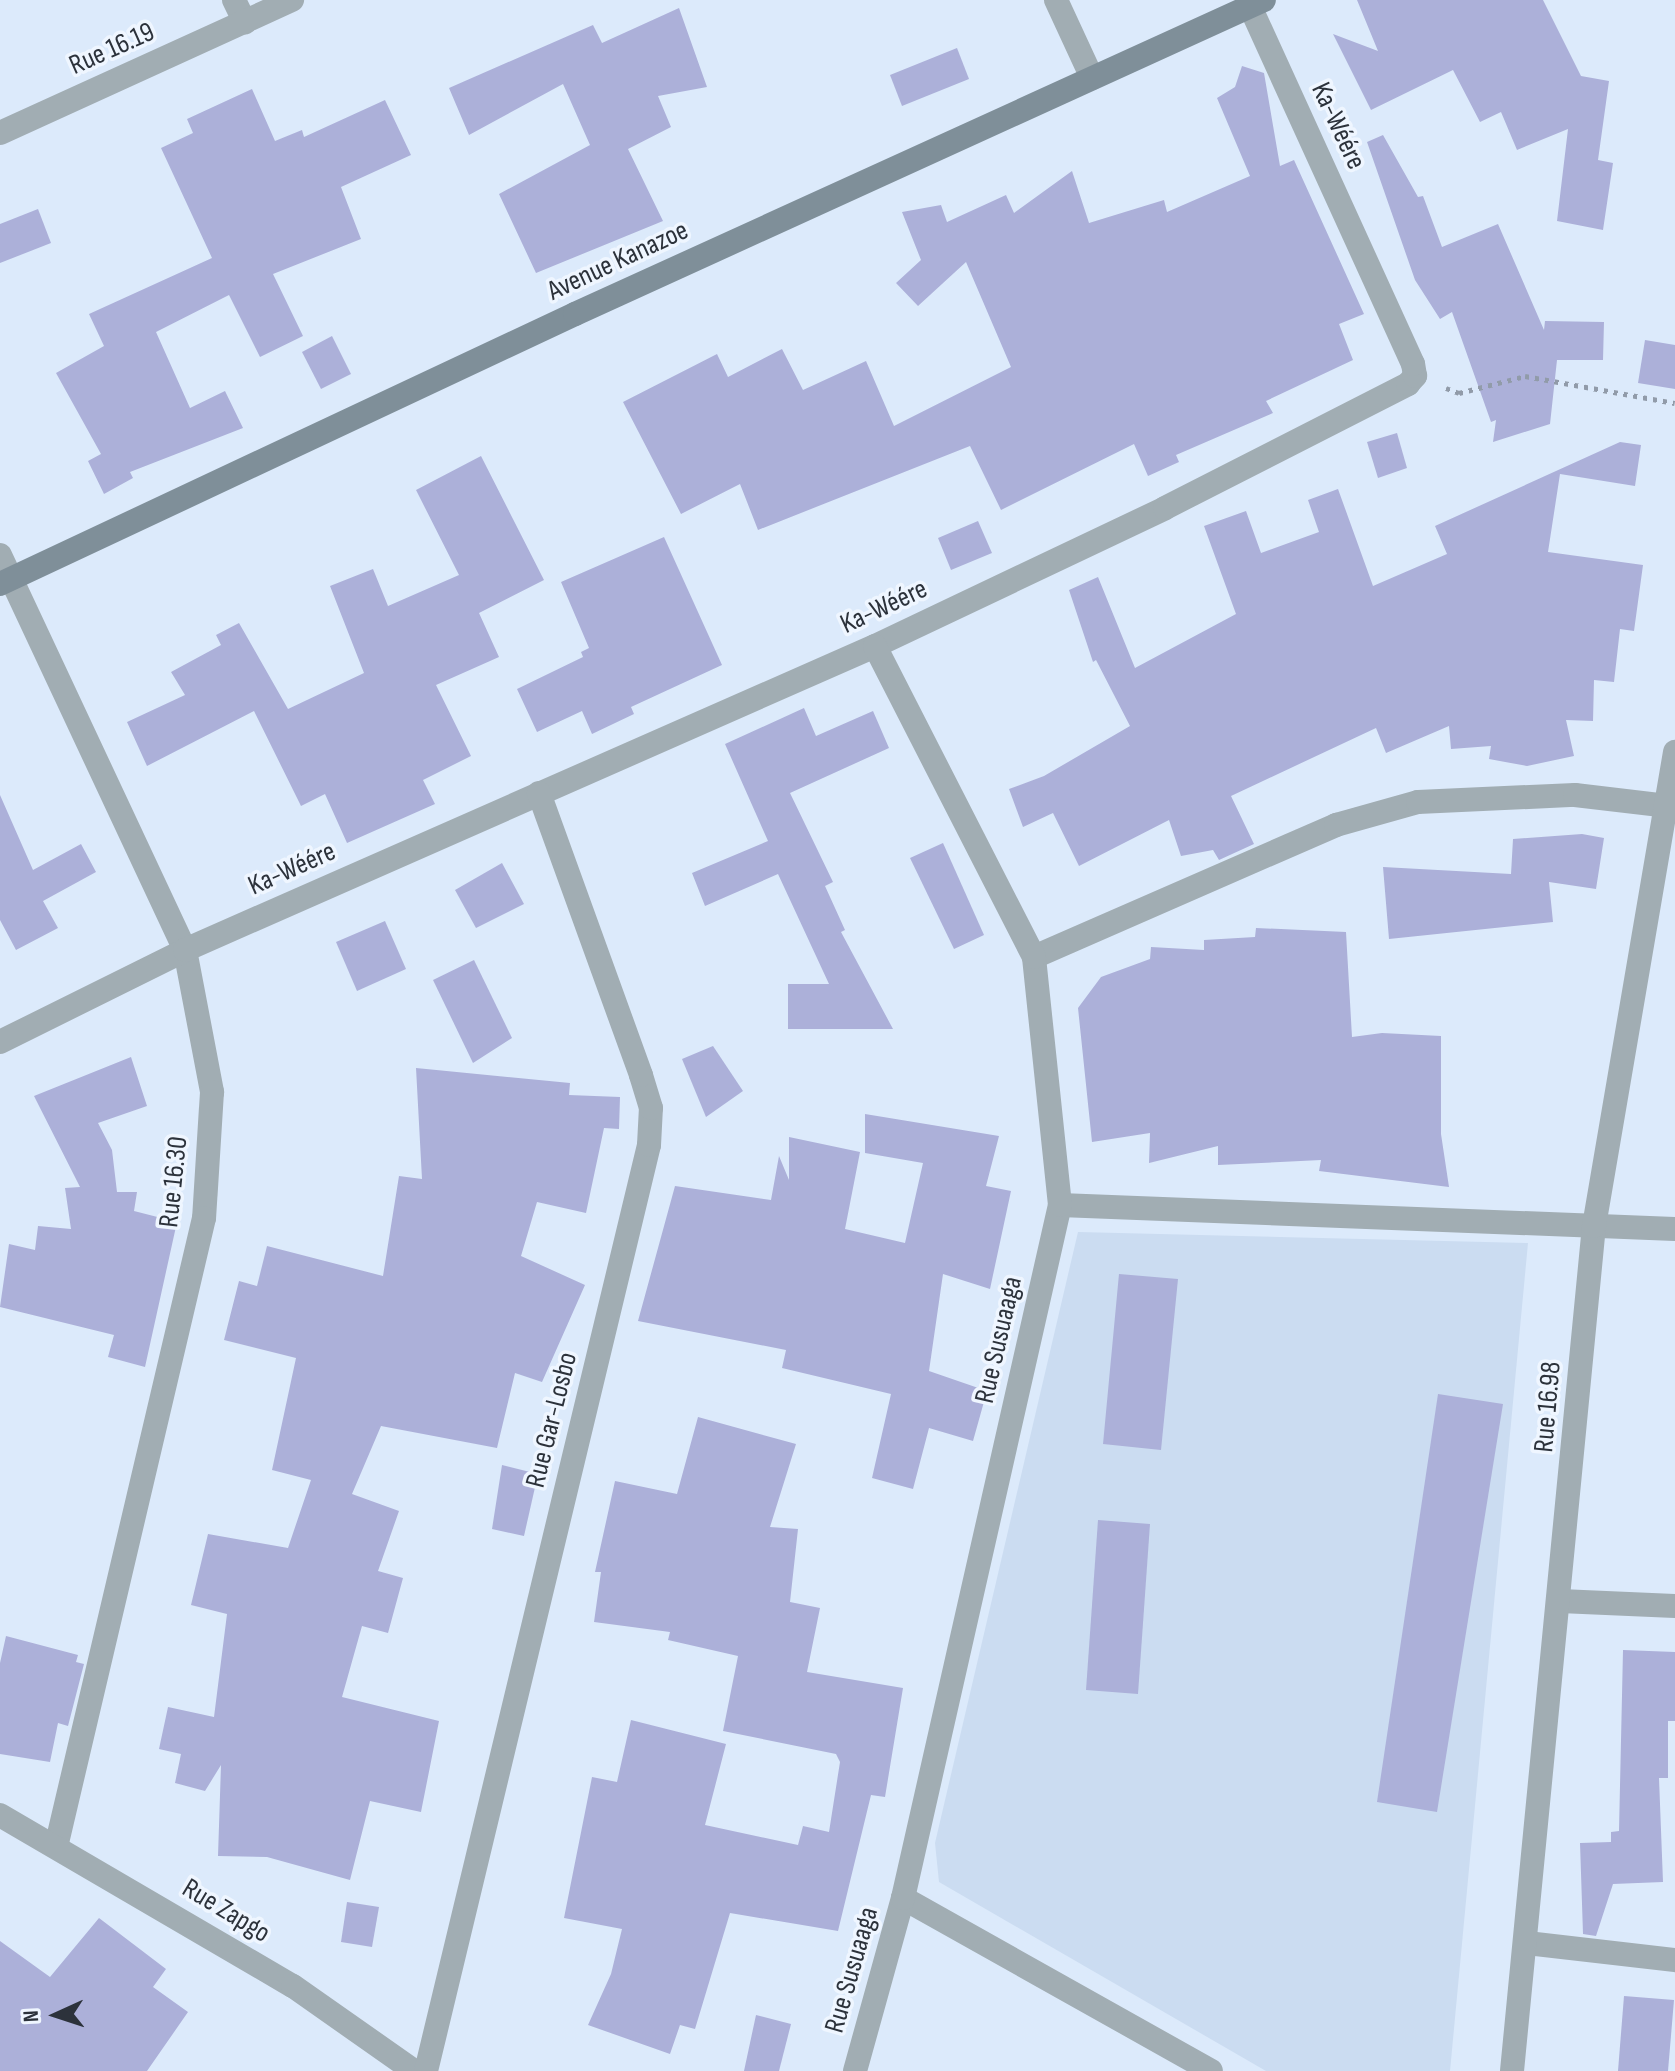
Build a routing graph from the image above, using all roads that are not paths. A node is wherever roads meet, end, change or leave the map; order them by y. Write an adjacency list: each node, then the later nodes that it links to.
1 (234, 0): 5 (street)
2 (292, 0): 5 (street, Rue 16.19)
3 (1056, 0): 6 (street)
4 (1257, 3): 6 (street, Avenue Kanazoe); 10 (street, Ka-Wéére)
5 (245, 23): 7 (street, Rue 16.19)
6 (1092, 78): 9 (street, Avenue Kanazoe)
7 (0, 133)
8 (0, 555): 9 (street, Rue 16.30)
9 (6, 581): 14 (street, Rue 16.30)
10 (875, 646): 12 (street, Ka-Wéére); 15 (street, Rue Susuaaga)
11 (1675, 752): 13 (street, Rue 16.98)
12 (539, 793): 14 (street, Ka-Wéére); 28 (street, Rue Gar-Losbo)
13 (1671, 807): 15 (street); 18 (street, Rue 16.98)
14 (185, 950): 16 (street, Ka-Wéére); 23 (street, Rue 16.30)
15 (1034, 957): 17 (street, Rue Susuaaga)
16 (0, 1042)
17 (1060, 1205): 18 (street); 24 (street, Rue Susuaaga)
18 (1594, 1226): 19 (street); 20 (street, Rue 16.98)
19 (1675, 1229)
20 (1560, 1601): 21 (street); 25 (street, Rue 16.98)
21 (1675, 1606)
22 (0, 1815): 23 (street, Rue Zapgo)
23 (57, 1843): 27 (street, Rue Zapgo)
24 (903, 1898): 29 (street, Rue Susuaaga); 30 (street)
25 (1527, 1943): 26 (street); 31 (street, Rue 16.98)
26 (1675, 1960)
27 (414, 2071)
28 (426, 2071)
29 (855, 2071)
30 (1211, 2071)
31 (1512, 2071)

